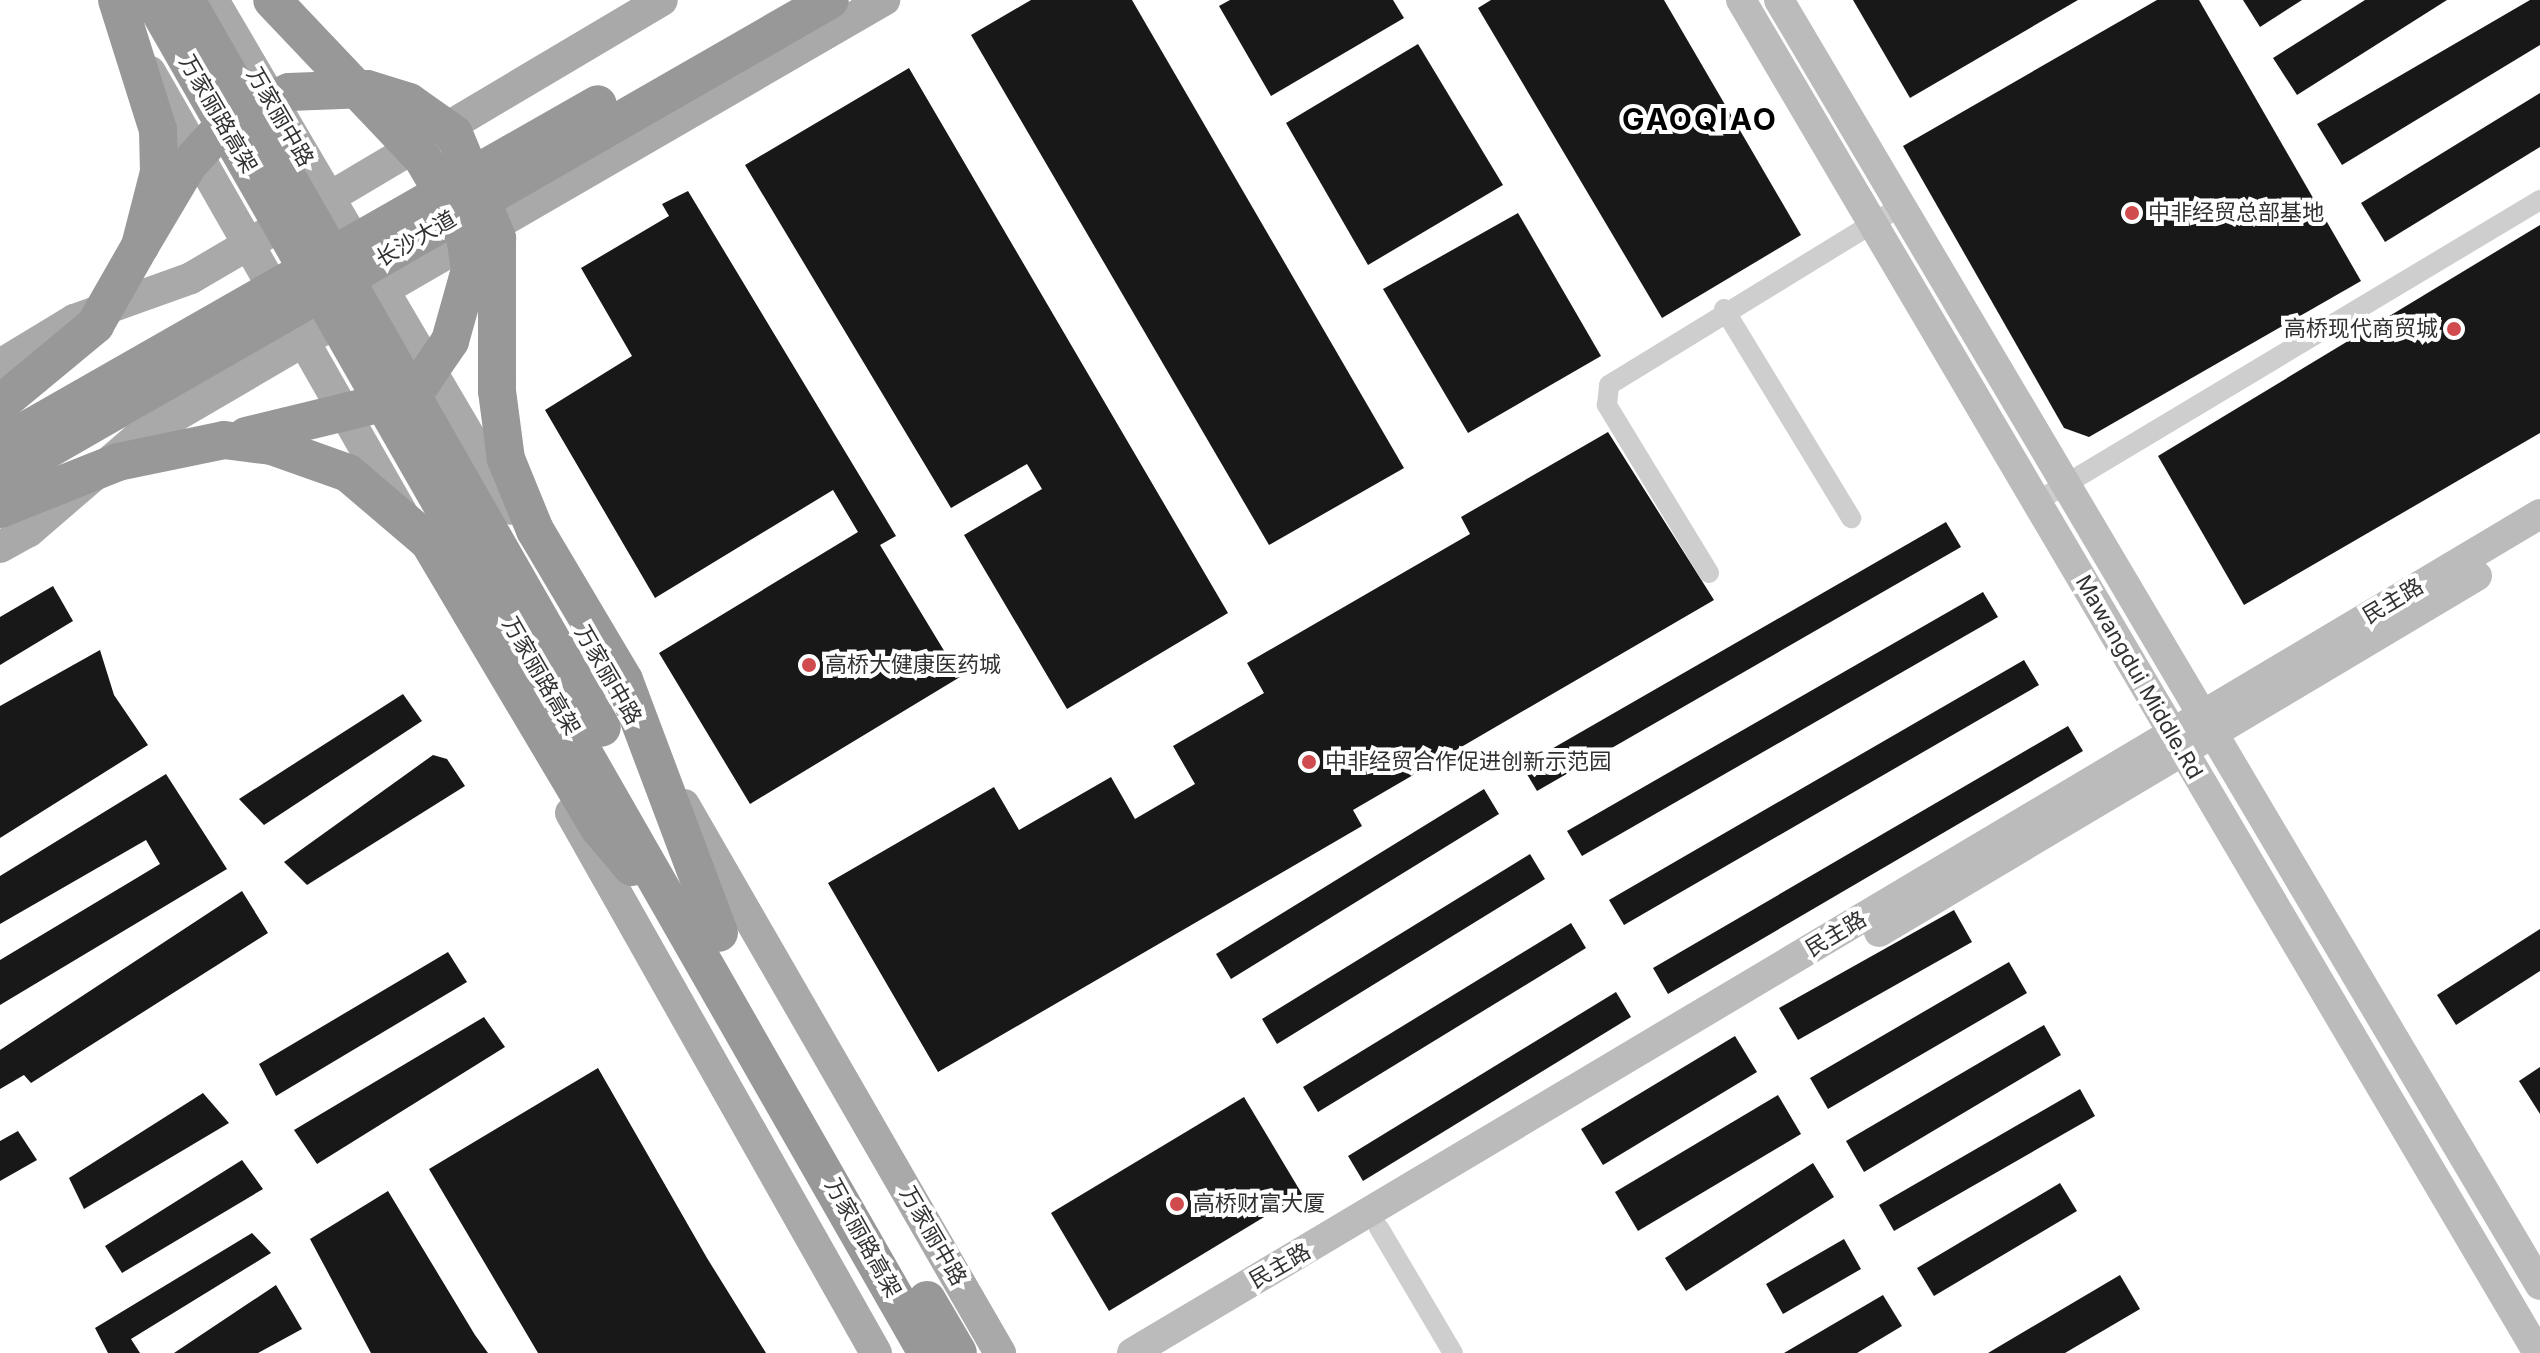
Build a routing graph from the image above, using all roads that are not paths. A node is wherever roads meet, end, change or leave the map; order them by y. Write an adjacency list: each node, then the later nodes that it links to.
1 (109, 0): 17 (main road)
2 (117, 0): 18 (highway)
3 (153, 0): 37 (highway, 万家丽路高架)
4 (186, 0): 37 (highway, 万家丽路高架)
5 (213, 0): 13 (main road, 万家丽中路)
6 (272, 0): 24 (highway)
7 (662, 0): 13 (main road)
8 (782, 0): 25 (highway, 长沙大道)
9 (830, 0): 26 (highway, 长沙大道)
10 (884, 0): 19 (main road)
11 (1741, 0): 16 (street, Mawangdui Middle.Rd)
12 (1779, 0): 15 (street, Mawangdui Middle.Rd)
13 (328, 199): 17 (main road); 19 (main road, 万家丽中路)
14 (2540, 200): 27 (street)
15 (1899, 207): 16 (street); 27 (street, Mawangdui Middle.Rd)
16 (1871, 221): 20 (street); 28 (street, Mawangdui Middle.Rd)
17 (249, 244): 21 (main road); 22 (main road)
18 (140, 246): 23 (highway); 37 (highway)
19 (384, 288): 21 (main road); 43 (main road, 万家丽中路)
20 (1724, 309): 31 (street); 34 (street)
21 (305, 342): 33 (main road); 40 (main road)
22 (0, 365)
23 (0, 404)
24 (224, 440): 29 (highway); 37 (highway)
25 (0, 445)
26 (0, 477)
27 (2063, 485): 28 (street); 35 (street, Mawangdui Middle.Rd)
28 (2036, 502): 36 (street, Mawangdui Middle.Rd)
29 (0, 509)
30 (2540, 514): 35 (street, 民主路)
31 (1851, 518)
32 (2540, 537): 35 (street, 民主路)
33 (0, 547)
34 (1709, 573)
35 (2205, 726): 36 (street, 民主路); 39 (street, Mawangdui Middle.Rd)
36 (2177, 742): 38 (street, 民主路); 44 (street, 民主路); 47 (street, Mawangdui Middle.Rd)
37 (708, 939): 41 (highway, 万家丽路高架); 42 (highway, 万家丽路高架)
38 (1379, 1228): 45 (street, 民主路); 46 (street)
39 (2540, 1285)
40 (876, 1353)
41 (927, 1353)
42 (958, 1353)
43 (1000, 1353)
44 (1132, 1353)
45 (1168, 1353)
46 (1453, 1353)
47 (2538, 1353)

